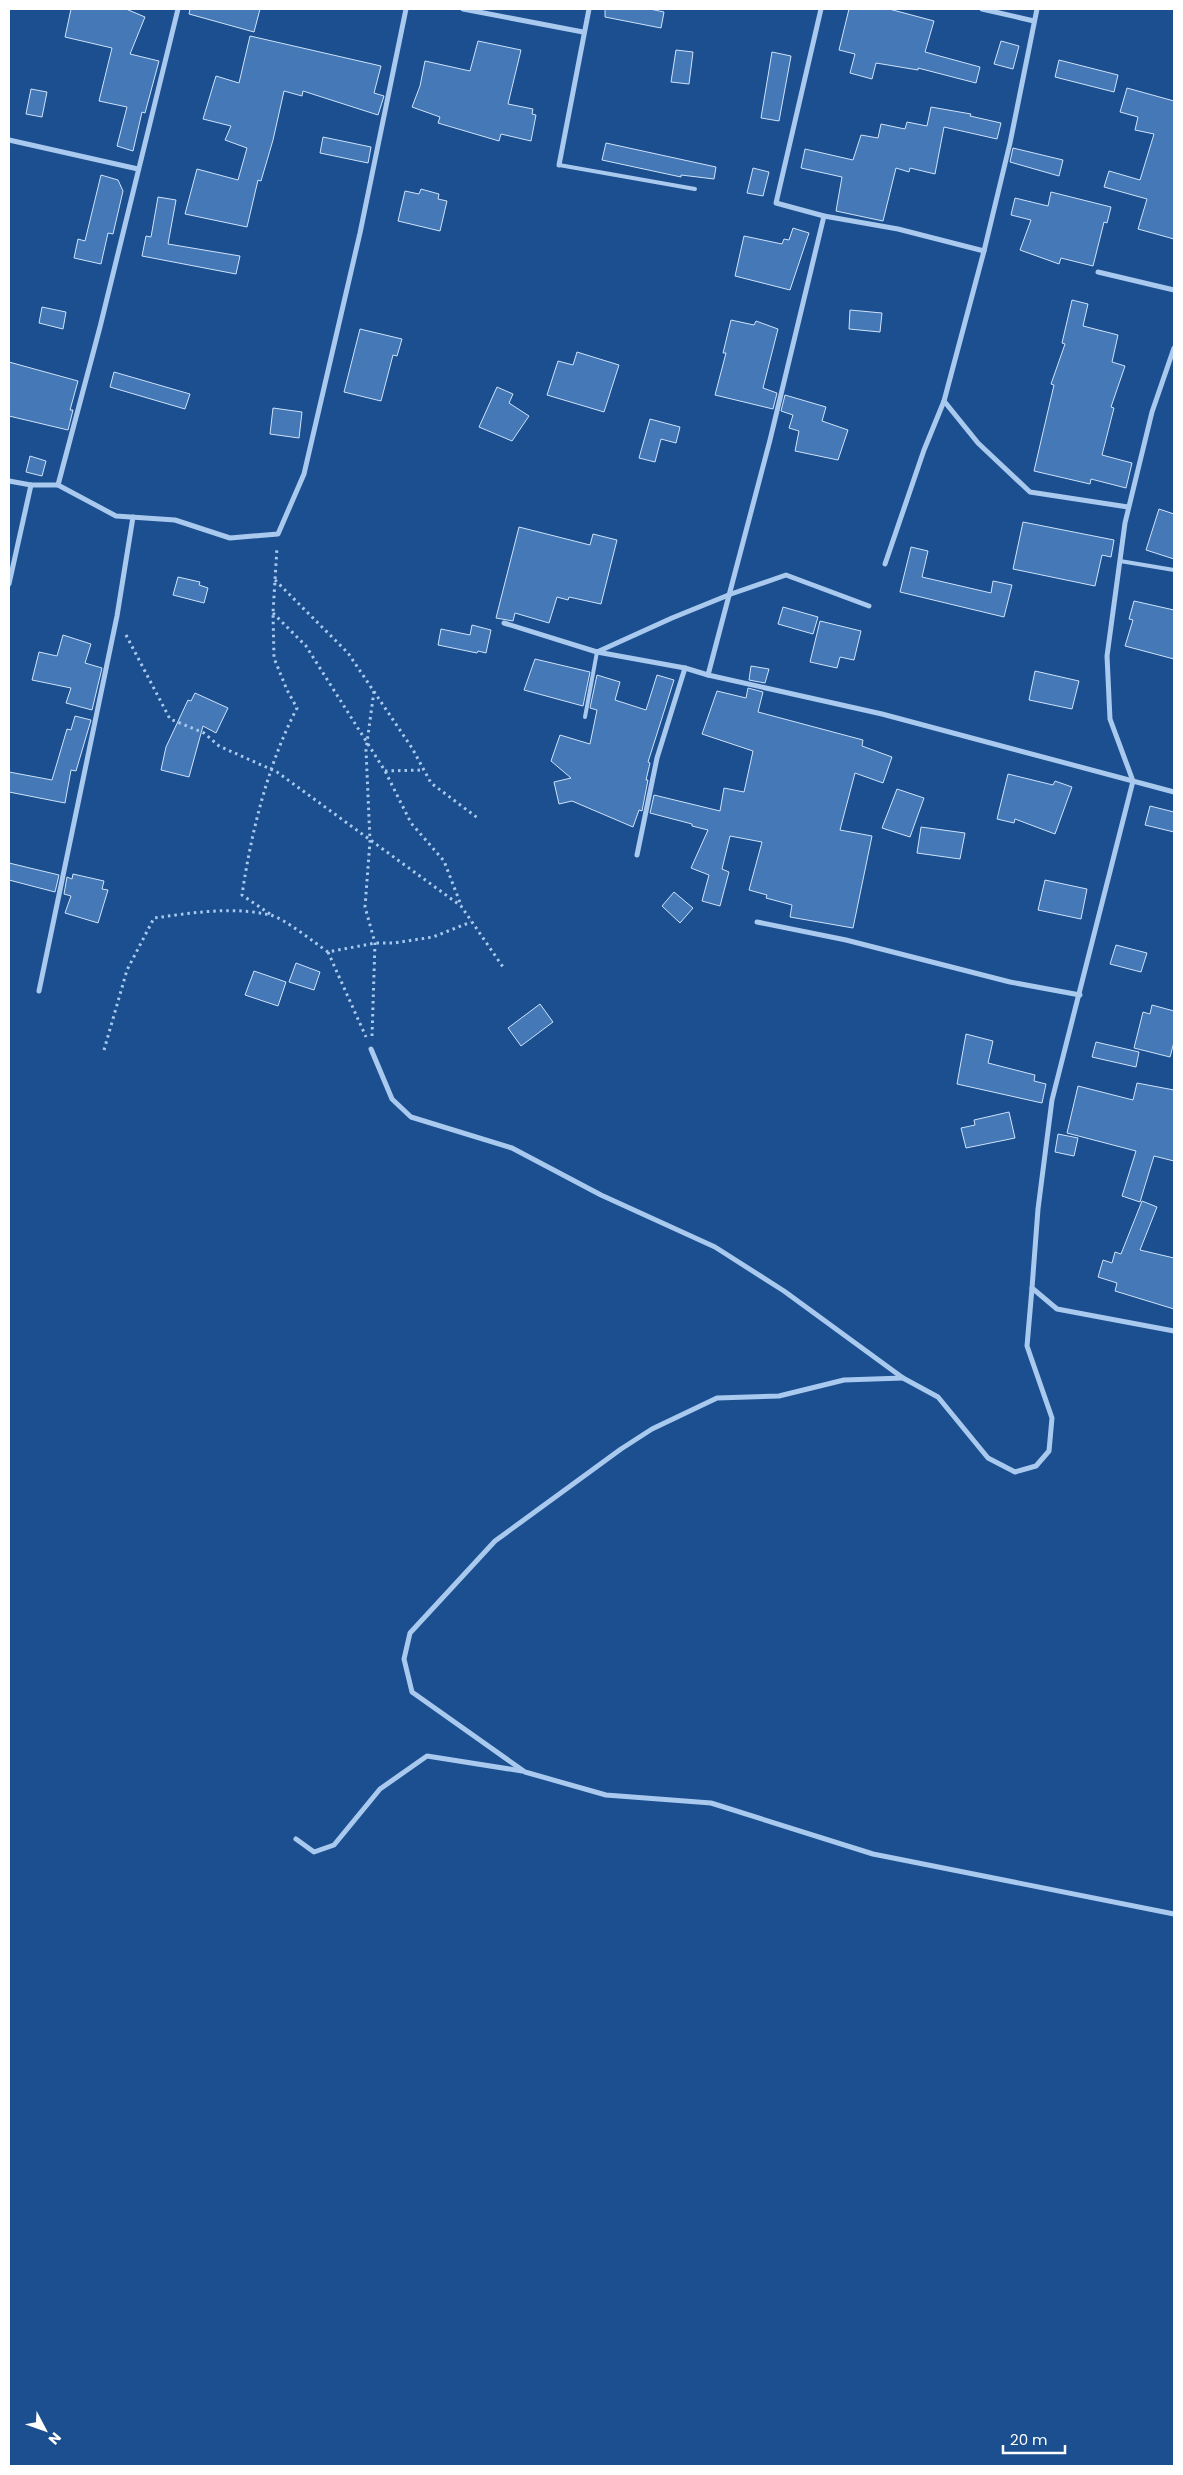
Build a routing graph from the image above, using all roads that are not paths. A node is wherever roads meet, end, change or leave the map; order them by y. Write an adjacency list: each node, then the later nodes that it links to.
1 (178, 9): 12 (street)
2 (406, 9): 24 (street)
3 (462, 9): 9 (street)
4 (589, 9): 9 (street)
5 (821, 9): 14 (street)
6 (982, 9): 8 (street)
7 (1038, 9): 8 (street)
8 (1034, 21): 15 (street)
9 (584, 32): 11 (street)
10 (9, 140): 12 (street)
11 (559, 165): 13 (lane)
12 (138, 169): 22 (street)
13 (695, 189)
14 (824, 216): 15 (street); 29 (street)
15 (984, 251): 19 (street)
16 (1098, 272): 17 (street)
17 (1174, 290)
18 (1174, 348): 23 (street)
19 (944, 401): 23 (street); 26 (street)
20 (9, 481): 21 (street)
21 (31, 485): 22 (street); 28 (street)
22 (58, 485): 24 (street)
23 (1128, 507): 25 (street)
24 (134, 517): 40 (street)
25 (1120, 560): 27 (lane); 36 (street)
26 (885, 564)
27 (1174, 570)
28 (9, 584)
29 (731, 594): 30 (street); 32 (street); 34 (street)
30 (869, 606)
31 (504, 623): 32 (street)
32 (597, 652): 33 (street); 35 (lane)
33 (685, 668): 34 (street); 38 (street)
34 (708, 674): 36 (street)
35 (586, 717)
36 (1132, 781): 37 (street); 41 (street)
37 (1174, 792)
38 (637, 855)
39 (757, 922): 41 (street)
40 (39, 991)
41 (1080, 995): 43 (street)
42 (371, 1050): 45 (street)
43 (1032, 1288): 44 (street); 45 (street)
44 (1174, 1331)
45 (903, 1378): 46 (street)
46 (525, 1772): 47 (street); 48 (street)
47 (296, 1839)
48 (1174, 1914)

